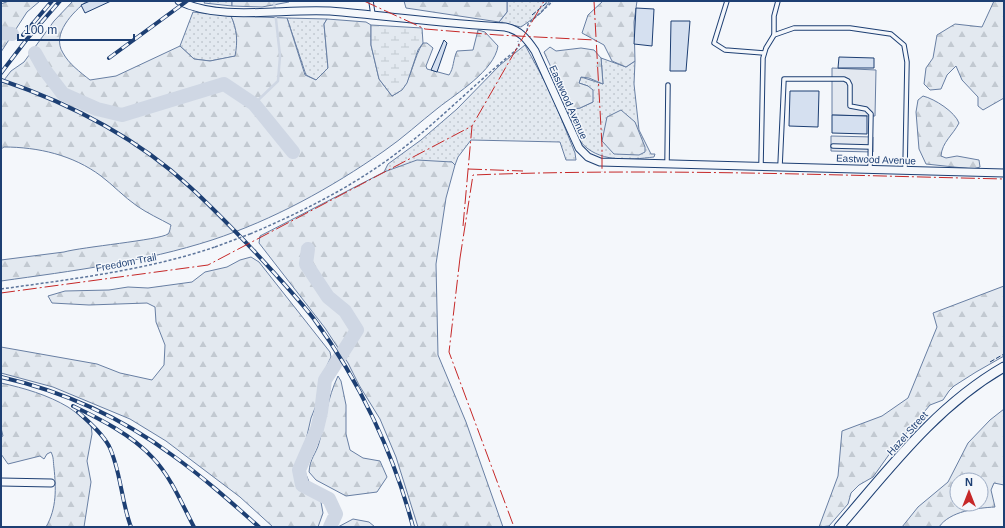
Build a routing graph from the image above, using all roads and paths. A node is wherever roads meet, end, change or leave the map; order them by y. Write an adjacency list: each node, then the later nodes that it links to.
1 (179, 1): 6 (street, Eastwood Avenue)
2 (371, 1): 6 (lane)
3 (554, 1): 8 (path, Freedom Trail)
4 (727, 1): 9 (lane)
5 (778, 1): 7 (lane)
6 (373, 16): 8 (street, Eastwood Avenue)
7 (774, 35): 9 (lane); 17 (lane)
8 (523, 36): 13 (street, Eastwood Avenue); 19 (path, Freedom Trail, bridge)
9 (764, 54): 14 (lane)
10 (668, 85): 13 (lane)
11 (833, 146): 12 (lane)
12 (870, 147): 15 (lane); 16 (lane)
13 (667, 164): 14 (street, Eastwood Avenue)
14 (761, 165): 15 (street, Eastwood Avenue)
15 (780, 166): 16 (street, Eastwood Avenue)
16 (870, 168): 17 (street, Eastwood Avenue)
17 (905, 169): 18 (street, Eastwood Avenue)
18 (1004, 173)
19 (1, 289)
20 (1004, 367): 23 (street, Hazel Street)
21 (1, 482): 22 (street)
22 (51, 483)
23 (839, 527)

